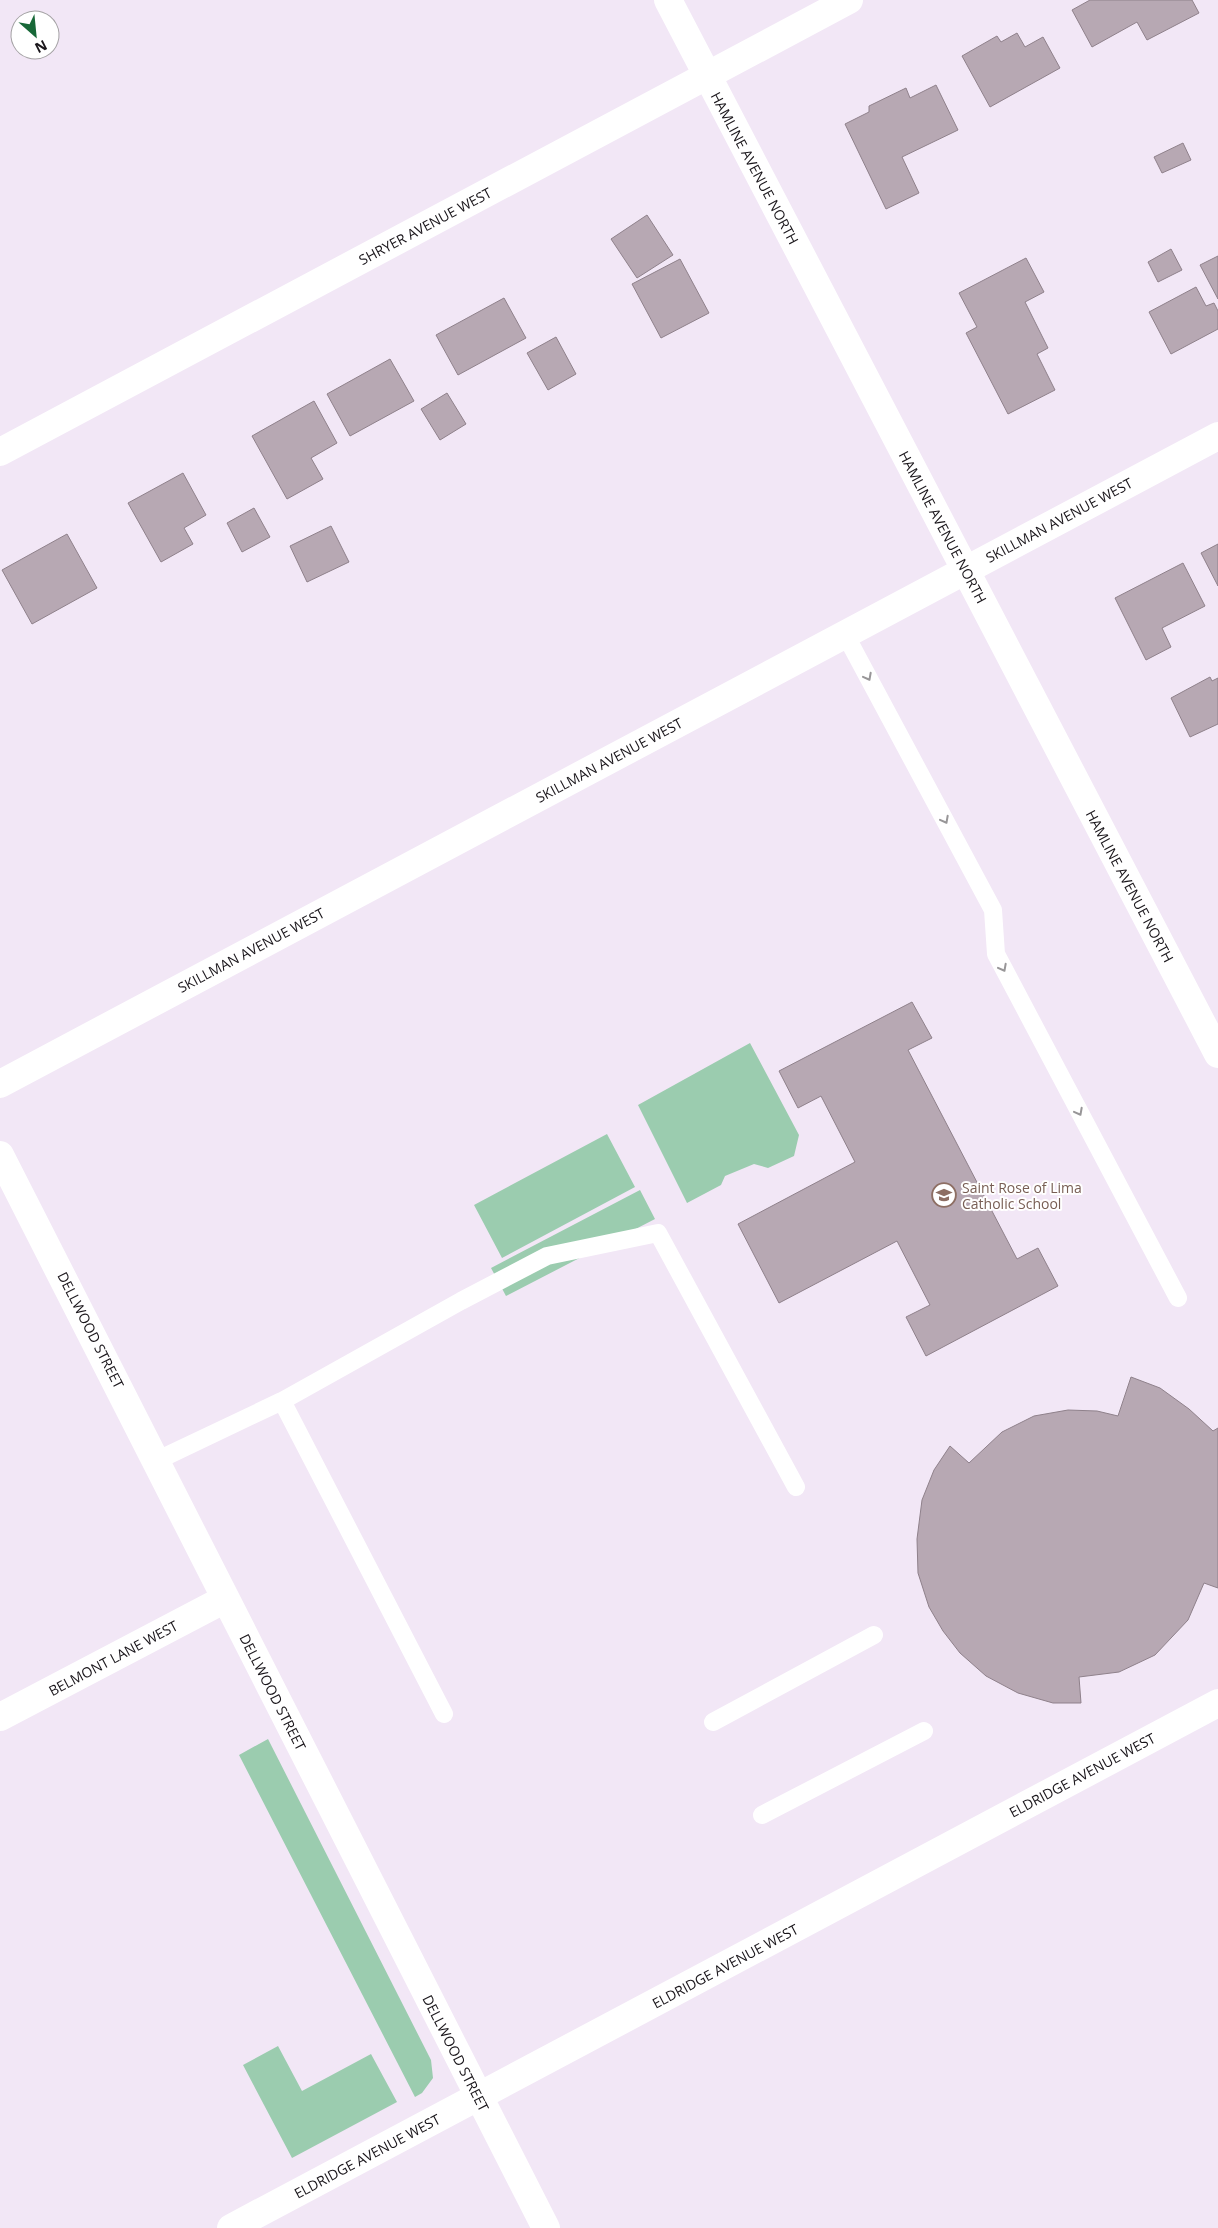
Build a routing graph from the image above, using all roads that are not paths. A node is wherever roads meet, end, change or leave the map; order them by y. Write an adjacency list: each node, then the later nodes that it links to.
1 (668, 0): 3 (street, HAMLINE AVENUE NORTH)
2 (849, 0): 3 (street, SHRYER AVENUE WEST)
3 (707, 76): 5 (street, SHRYER AVENUE WEST); 6 (street, HAMLINE AVENUE NORTH)
4 (1218, 436): 6 (street, SKILLMAN AVENUE WEST)
5 (0, 452)
6 (965, 570): 7 (street, SKILLMAN AVENUE WEST); 8 (street, HAMLINE AVENUE NORTH)
7 (844, 634): 9 (street, SKILLMAN AVENUE WEST); 11 (lane, one-way to 11)
8 (1218, 1054)
9 (0, 1084)
10 (0, 1155): 13 (street, DELLWOOD STREET)
11 (1178, 1298)
12 (282, 1402): 13 (lane); 14 (lane); 18 (lane)
13 (158, 1460): 15 (street, DELLWOOD STREET)
14 (796, 1487)
15 (225, 1599): 19 (street, BELMONT LANE WEST); 23 (street, DELLWOOD STREET)
16 (874, 1636): 20 (lane)
17 (1218, 1703): 23 (street, ELDRIDGE AVENUE WEST)
18 (444, 1714)
19 (0, 1717)
20 (713, 1722)
21 (924, 1731): 22 (lane)
22 (762, 1815)
23 (479, 2097): 24 (street, ELDRIDGE AVENUE WEST); 25 (street, DELLWOOD STREET)
24 (231, 2228)
25 (546, 2228)

